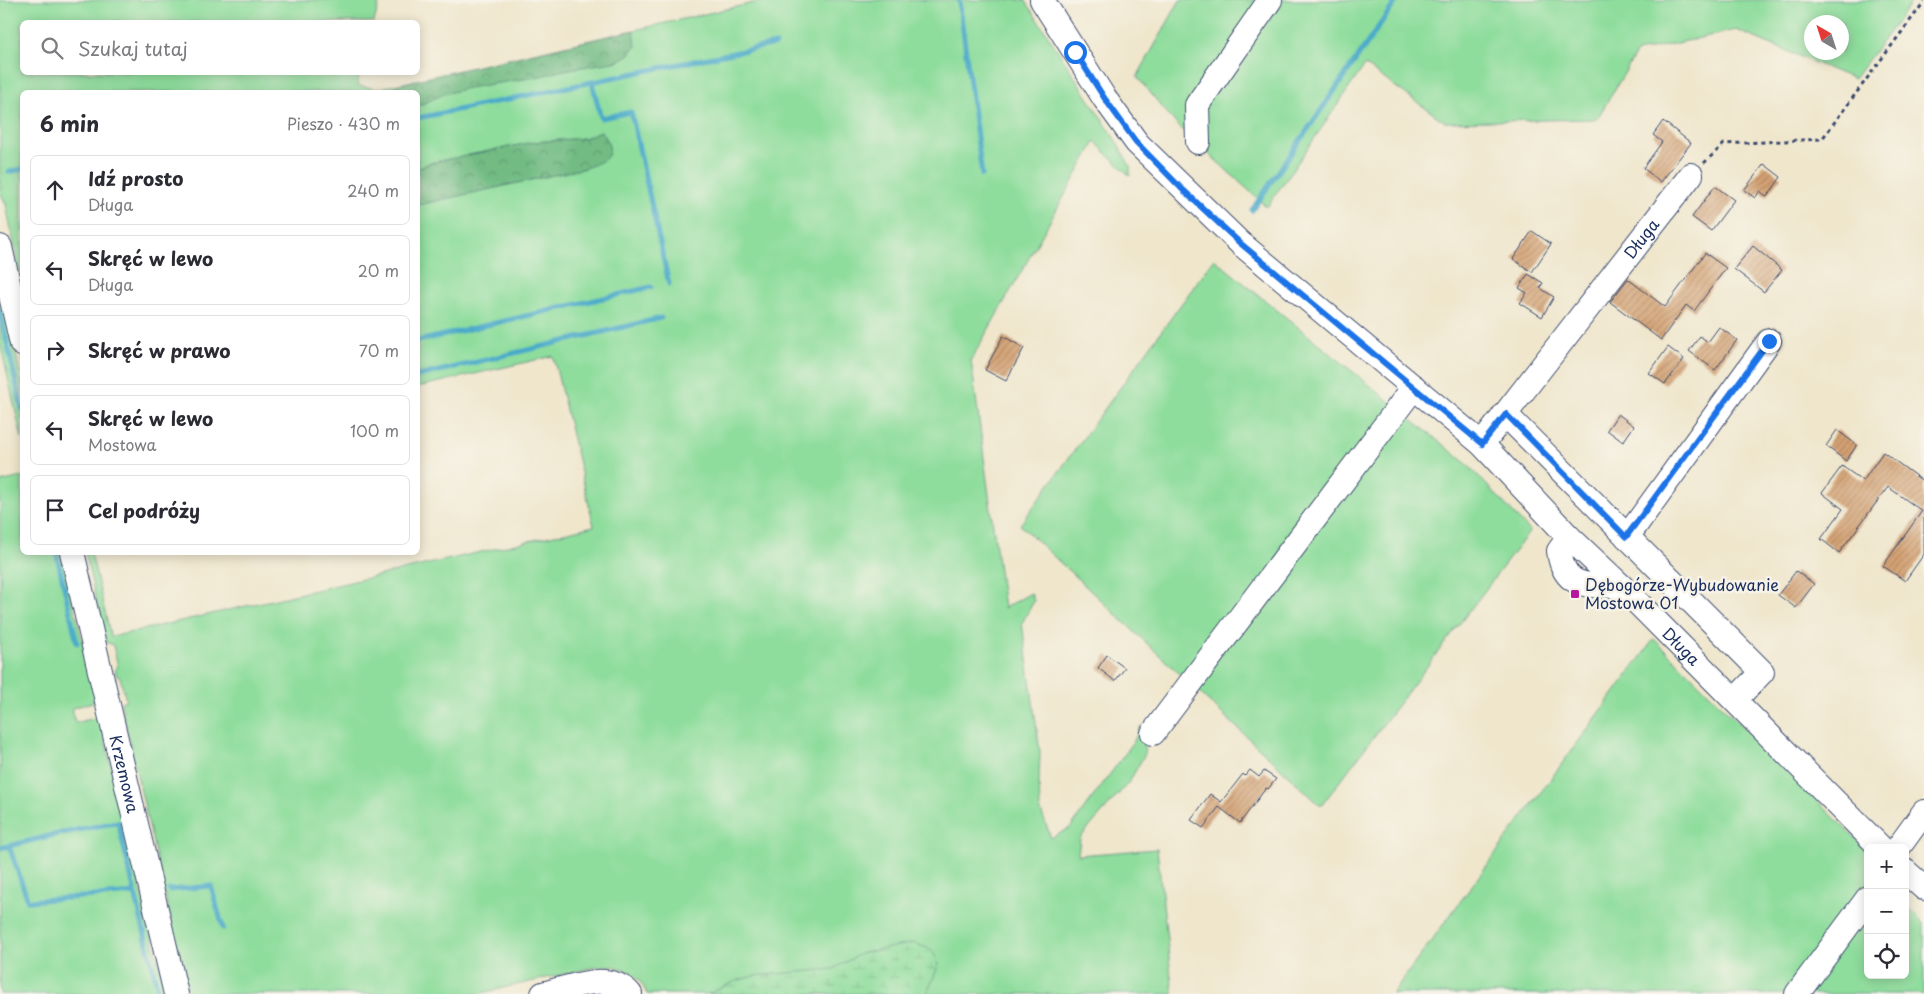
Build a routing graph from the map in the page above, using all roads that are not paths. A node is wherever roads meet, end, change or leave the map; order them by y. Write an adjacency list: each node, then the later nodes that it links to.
1 (1042, 0): 8 (street, Długa)
2 (1270, 0): 3 (street)
3 (1198, 142)
4 (1691, 175): 9 (street, Długa)
5 (0, 247): 6 (street)
6 (20, 335)
7 (1769, 341): 11 (street)
8 (1414, 387): 10 (street, Długa); 14 (street)
9 (1506, 414): 10 (street, Długa); 11 (street)
10 (1482, 444): 13 (street, Długa)
11 (1626, 537): 13 (street)
12 (73, 555): 21 (street, Krzemowa)
13 (1734, 700): 16 (street, Długa)
14 (1153, 733)
15 (1924, 812): 17 (street)
16 (1877, 844)
17 (1901, 844)
18 (1909, 875): 19 (street)
19 (1924, 888)
20 (1864, 903): 24 (street)
21 (176, 994)
22 (542, 994): 23 (street)
23 (630, 994)
24 (1796, 994)

